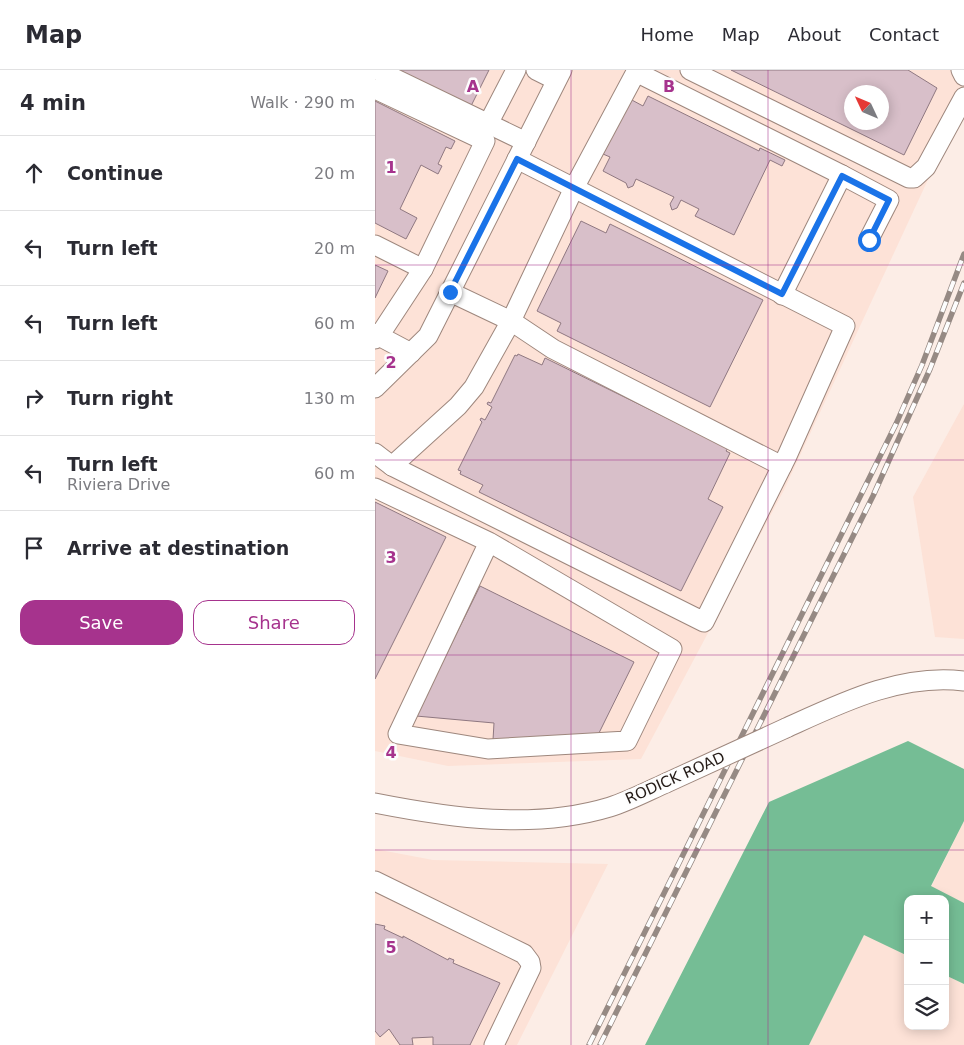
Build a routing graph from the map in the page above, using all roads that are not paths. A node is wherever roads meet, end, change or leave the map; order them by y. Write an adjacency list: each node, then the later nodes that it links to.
1 (377, 70): 11 (street)
2 (516, 70): 11 (street)
3 (536, 70): 7 (street)
4 (690, 70): 10 (street)
5 (961, 70): 8 (street)
6 (634, 71): 14 (street); 15 (street)
7 (559, 75): 12 (street)
8 (964, 76)
9 (375, 89): 18 (street)
10 (964, 97)
11 (488, 124): 12 (street)
12 (525, 142): 13 (street)
13 (517, 159): 15 (street); 19 (street)
14 (842, 176): 16 (street); 20 (street)
15 (575, 188): 20 (street); 21 (street)
16 (869, 240)
17 (375, 245): 18 (street)
18 (423, 269): 22 (street)
19 (450, 292): 21 (street); 23 (street)
20 (782, 294): 27 (street)
21 (511, 321): 26 (street); 27 (street)
22 (376, 336): 23 (street)
23 (411, 353): 24 (street)
24 (375, 388)
25 (375, 453): 26 (street)
26 (392, 466): 27 (street)
27 (782, 466)
28 (375, 488): 29 (street)
29 (489, 542): 29 (street)
30 (964, 681): 31 (street, RODICK ROAD, bridge)
31 (375, 802)
32 (375, 881): 33 (street)
33 (494, 1045)

